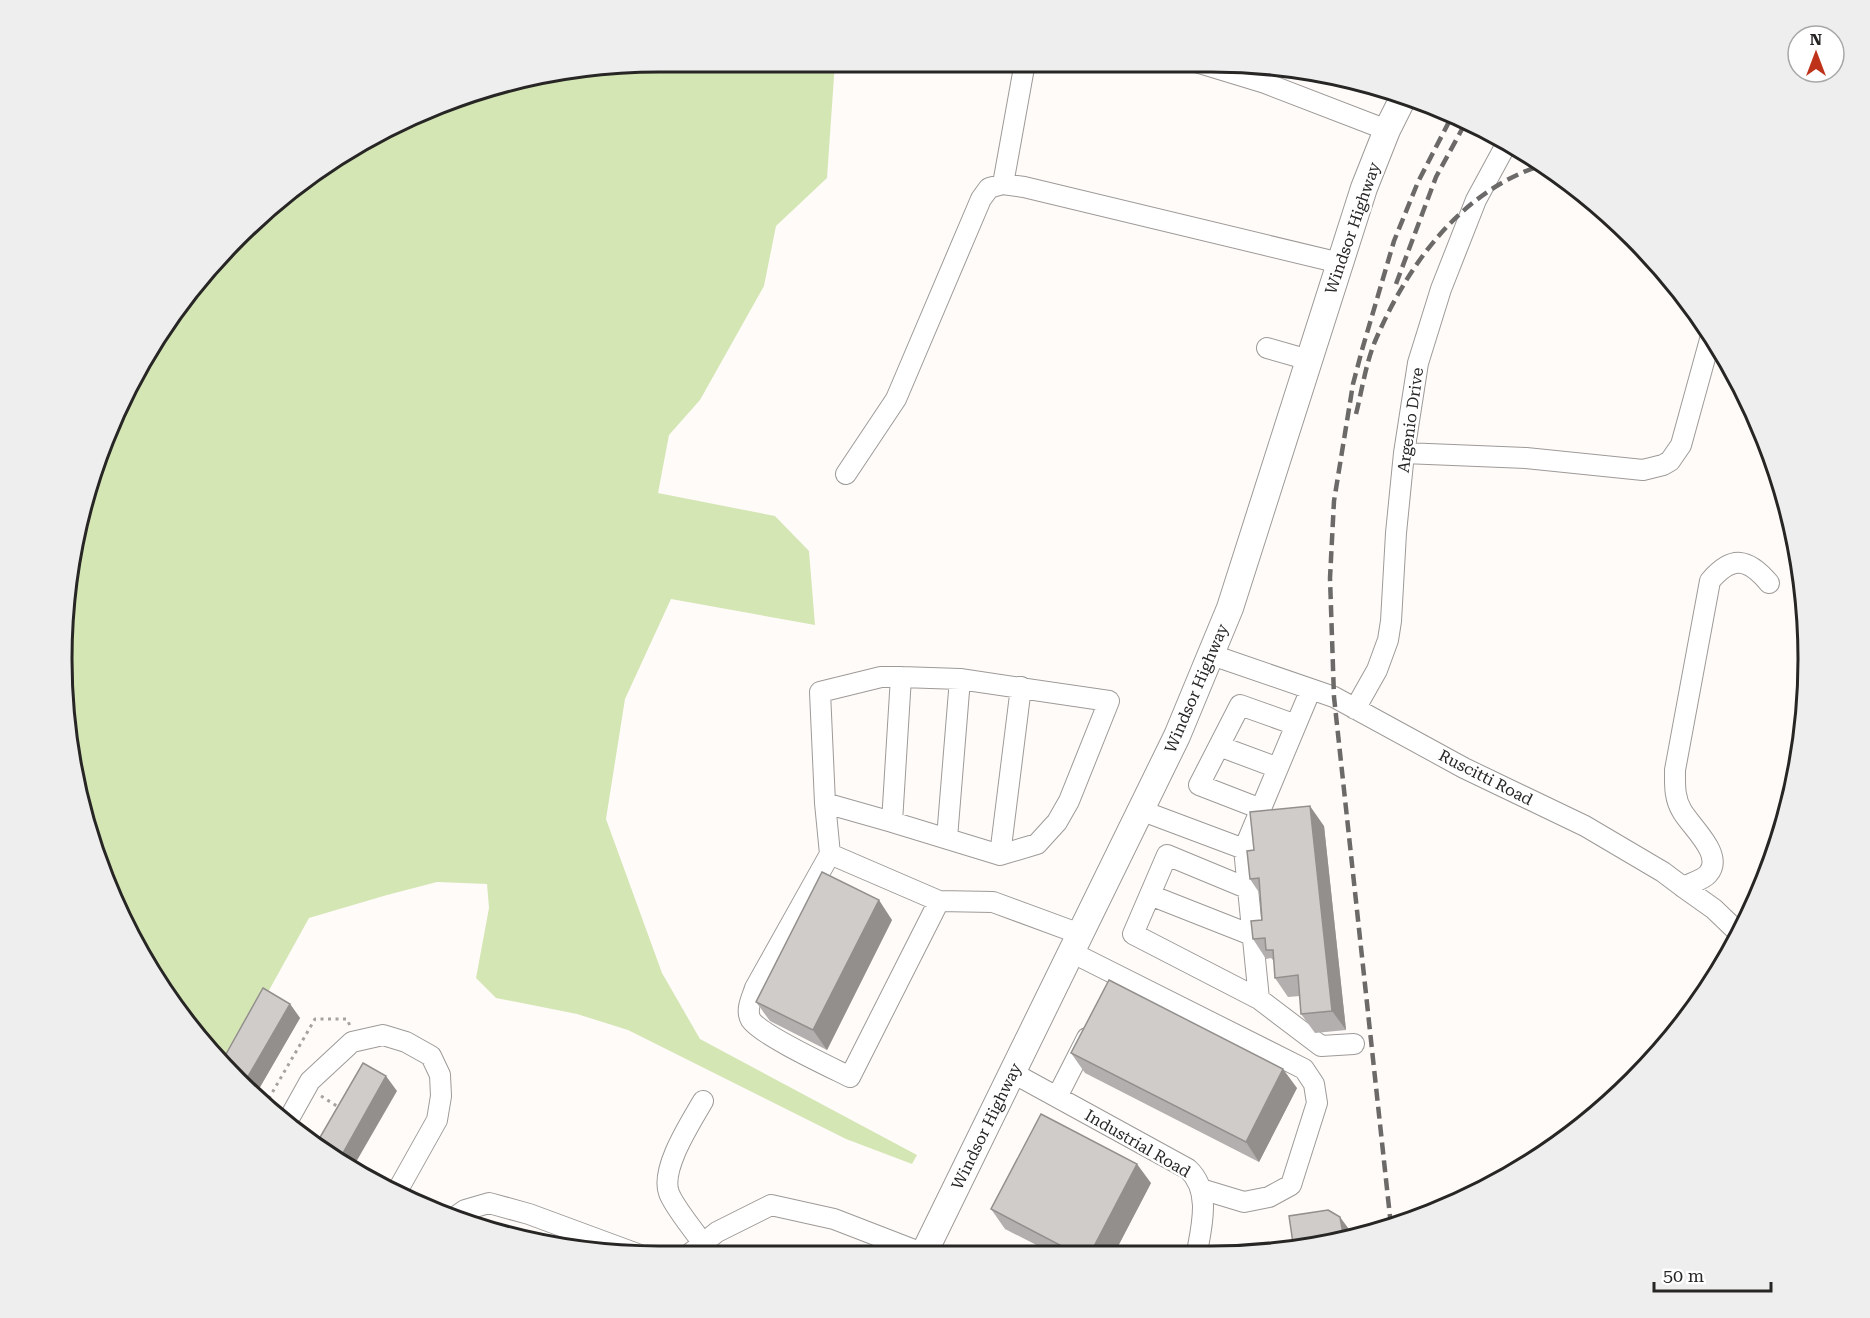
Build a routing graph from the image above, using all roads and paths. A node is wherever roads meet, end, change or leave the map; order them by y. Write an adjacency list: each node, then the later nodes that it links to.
1 (1023, 72): 6 (street)
2 (1231, 73): 4 (street)
3 (1400, 103): 4 (main road, Windsor Highway)
4 (1387, 130): 7 (main road, Windsor Highway)
5 (1503, 150): 11 (street, Argenio Drive)
6 (1003, 184): 7 (street); 12 (street)
7 (1340, 263): 10 (main road, Windsor Highway)
8 (1267, 348): 10 (street)
9 (1708, 348): 11 (street)
10 (1309, 360): 14 (main road, Windsor Highway)
11 (1404, 453): 19 (street, Argenio Drive)
12 (846, 474)
13 (1769, 583): 31 (street)
14 (1212, 655): 18 (street, Ruscitti Road); 25 (main road, Windsor Highway)
15 (901, 676): 16 (street); 23 (street); 26 (street)
16 (960, 679): 17 (street); 27 (street)
17 (1021, 687): 30 (street); 30 (street)
18 (1311, 689): 19 (street, Ruscitti Road); 20 (street)
19 (1355, 709): 31 (street, Ruscitti Road)
20 (1296, 725): 21 (street); 22 (street)
21 (1219, 746): 22 (street); 24 (street)
22 (1278, 768): 24 (street)
23 (825, 803): 26 (street); 29 (street)
24 (1261, 809): 28 (street)
25 (1140, 810): 28 (street); 37 (main road, Windsor Highway)
26 (892, 822): 27 (street)
27 (948, 838): 30 (street)
28 (1244, 849): 32 (street)
29 (830, 854): 34 (street); 34 (street)
30 (1000, 855)
31 (1683, 887): 35 (street, Ruscitti Road)
32 (1249, 889): 33 (street); 36 (street)
33 (1150, 895): 36 (street); 40 (street)
34 (939, 901): 37 (street)
35 (1733, 927)
36 (1254, 936): 40 (street)
37 (1076, 943): 38 (street); 43 (main road, Windsor Highway)
38 (1118, 976): 39 (street); 48 (street)
39 (1108, 996)
40 (1259, 999): 42 (street)
41 (1093, 1026): 44 (street)
42 (1354, 1044)
43 (1013, 1073): 44 (street, Industrial Road); 54 (main road, Windsor Highway)
44 (1058, 1097): 48 (street, Industrial Road)
45 (703, 1101): 51 (street)
46 (291, 1116): 47 (street)
47 (400, 1186)
48 (1201, 1189): 55 (street, Industrial Road)
49 (462, 1212): 50 (street)
50 (592, 1242)
51 (690, 1246)
52 (700, 1246): 53 (street)
53 (905, 1246)
54 (926, 1246)
55 (1198, 1246)

